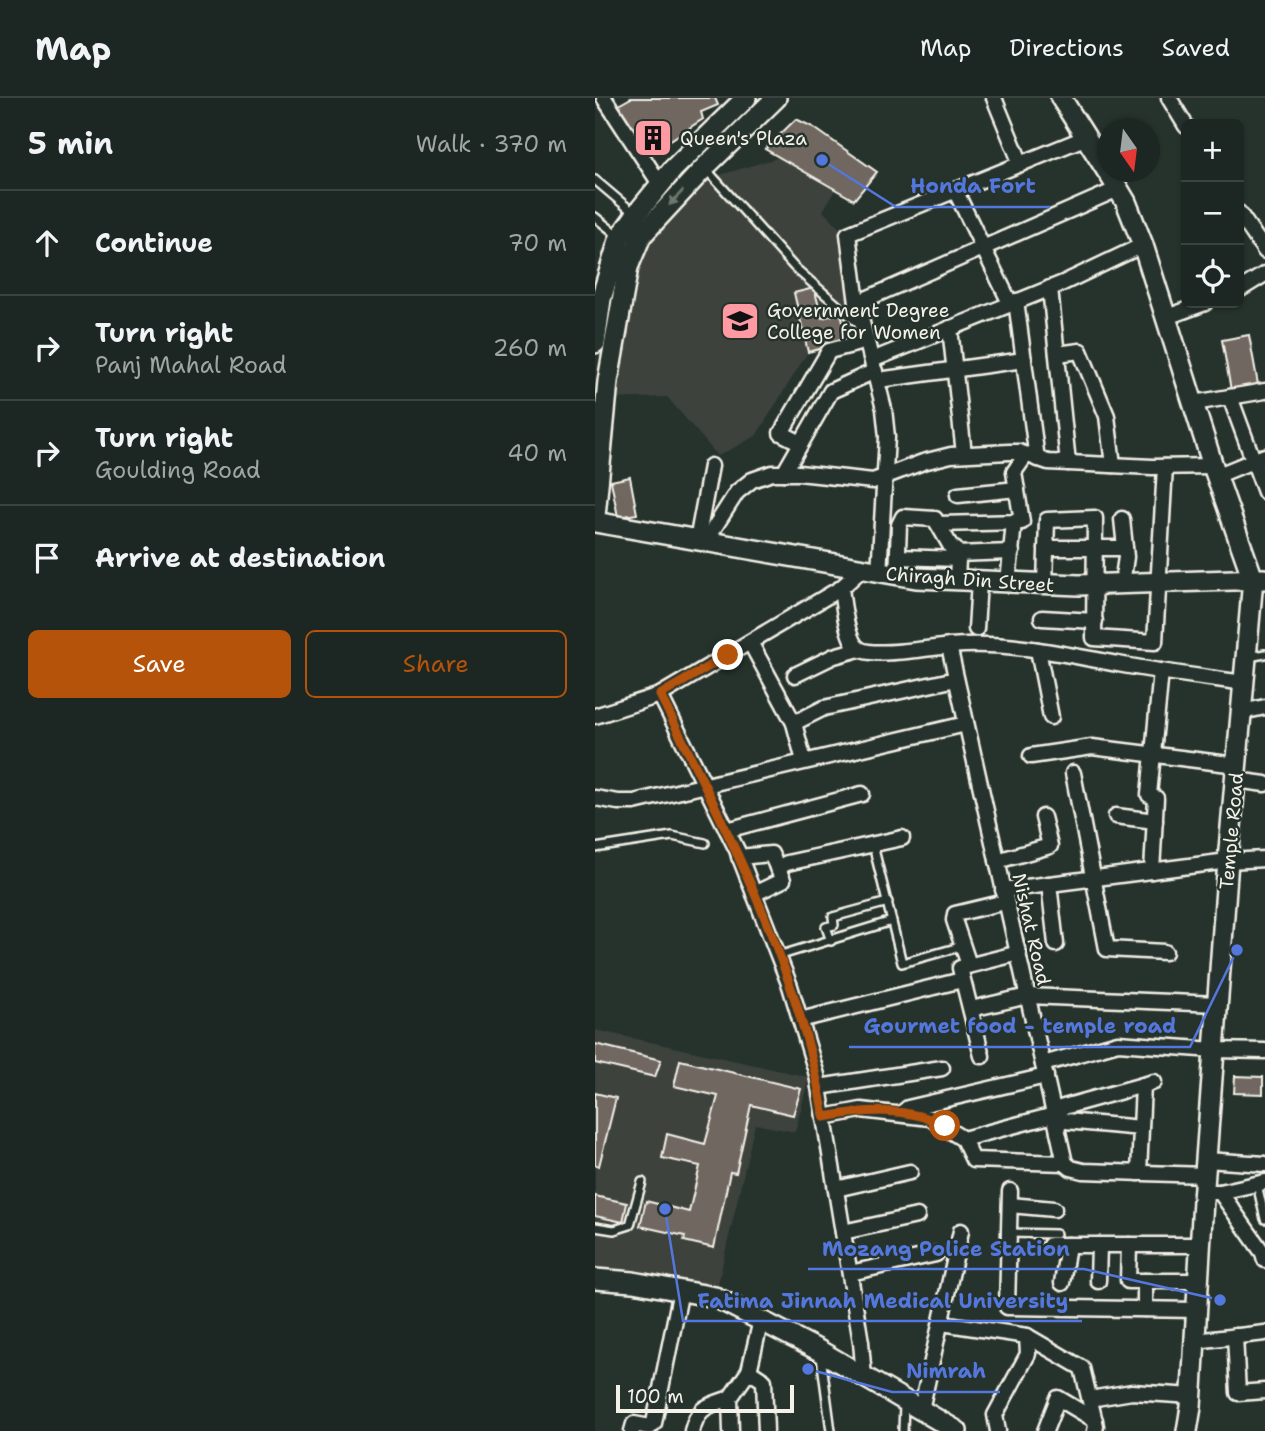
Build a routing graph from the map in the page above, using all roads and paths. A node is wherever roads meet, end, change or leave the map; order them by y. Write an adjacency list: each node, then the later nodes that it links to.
1 (604, 98): 14 (street)
2 (746, 98): 14 (street)
3 (776, 98): 11 (street)
4 (994, 98): 10 (street)
5 (1061, 98): 8 (street, Temple Road)
6 (1169, 98): 7 (street)
7 (1182, 119)
8 (1087, 137): 9 (street, Temple Road); 10 (street)
9 (1097, 153)
10 (1021, 164): 16 (street)
11 (705, 167): 32 (lane); 55 (street, one-way to 55)
12 (595, 180): 17 (lane)
13 (1114, 182): 15 (street, Temple Road)
14 (660, 184): 17 (street)
15 (1118, 189): 21 (street, Temple Road); 22 (street)
16 (955, 190): 22 (street); 28 (street)
17 (636, 214): 20 (street)
18 (595, 217): 20 (lane)
19 (1244, 220): 23 (street)
20 (620, 237): 33 (street)
21 (1143, 245): 26 (street); 30 (street, Temple Road)
22 (983, 247): 27 (street); 28 (street)
23 (1265, 251)
24 (1265, 274): 25 (street)
25 (1244, 287)
26 (1050, 288): 27 (street); 34 (street)
27 (1013, 302): 31 (street); 35 (street)
28 (857, 303): 32 (street)
29 (1191, 308): 30 (street)
30 (1167, 317): 40 (street, Temple Road)
31 (950, 328): 36 (street); 37 (street)
32 (865, 335): 36 (street); 41 (street)
33 (595, 343)
34 (1057, 354): 45 (street); 46 (street)
35 (1024, 360): 37 (street); 43 (street)
36 (875, 370): 37 (street); 41 (street); 51 (street)
37 (954, 370): 42 (street)
38 (1265, 391): 39 (street)
39 (1230, 397): 40 (street); 44 (street)
40 (1194, 403): 49 (street, Temple Road)
41 (801, 443): 50 (street)
42 (964, 454): 43 (street); 51 (street)
43 (1032, 457): 45 (street); 52 (street)
44 (1260, 458): 49 (street); 53 (street)
45 (1068, 463): 46 (street)
46 (1113, 465): 48 (street)
47 (711, 466): 61 (street)
48 (1165, 467): 49 (street); 71 (street)
49 (1214, 471): 68 (street, Temple Road)
50 (784, 473): 51 (street); 61 (street)
51 (884, 478): 67 (street)
52 (1017, 489): 54 (street); 58 (street)
53 (1265, 492)
54 (958, 495)
55 (595, 516)
56 (1122, 519): 64 (street)
57 (595, 522): 61 (street, Chiragh Din Street)
58 (1014, 522): 60 (street); 65 (street)
59 (938, 524): 60 (street); 66 (street); 67 (street)
60 (956, 524): 66 (street)
61 (701, 541): 67 (street, Chiragh Din Street)
62 (1046, 548): 63 (street); 63 (street); 73 (street)
63 (1095, 548): 64 (street); 75 (street)
64 (1125, 548): 74 (street)
65 (1011, 552): 66 (street); 72 (street)
66 (956, 556): 67 (street); 69 (street)
67 (884, 569): 69 (street, Chiragh Din Street); 76 (street)
68 (1259, 579): 71 (street, Chiragh Din Street); 80 (street, Temple Road)
69 (957, 581): 70 (street, Chiragh Din Street)
70 (979, 582): 72 (street, Chiragh Din Street); 79 (street)
71 (1160, 582): 74 (street, Chiragh Din Street); 78 (street)
72 (1008, 583): 73 (street, Chiragh Din Street)
73 (1045, 584): 75 (street, Chiragh Din Street)
74 (1122, 584): 75 (street, Chiragh Din Street)
75 (1096, 585): 78 (street)
76 (841, 588): 81 (street); 83 (street)
77 (1042, 618): 78 (street)
78 (1095, 621)
79 (976, 629)
80 (1257, 629): 85 (street, Temple Road)
81 (750, 642): 90 (street); 95 (street)
82 (949, 646): 83 (street); 84 (street); 88 (street, Nishat Road)
83 (859, 649): 87 (street)
84 (1038, 650): 86 (street); 94 (street)
85 (1256, 655): 89 (street, Temple Road)
86 (1161, 671): 89 (street); 97 (street)
87 (795, 676)
88 (956, 679): 95 (street); 96 (street, Nishat Road)
89 (1245, 683): 92 (street, Temple Road)
90 (660, 695): 93 (street); 102 (street)
91 (1265, 706): 92 (street)
92 (1243, 712): 101 (street, Temple Road)
93 (595, 716)
94 (1051, 717)
95 (794, 723): 99 (street)
96 (966, 724): 99 (street); 116 (street, Nishat Road)
97 (1153, 755): 98 (street); 101 (street); 108 (street)
98 (1031, 756)
99 (804, 761): 102 (street)
100 (1073, 773): 120 (street)
101 (1237, 773): 103 (street); 117 (street, Temple Road)
102 (705, 784): 105 (street); 109 (street)
103 (1265, 784)
104 (862, 794): 109 (street)
105 (595, 798)
106 (1116, 816): 108 (street)
107 (1043, 817): 116 (street)
108 (1155, 821): 119 (street)
109 (727, 830): 114 (street)
110 (902, 838): 112 (street)
111 (705, 843): 113 (lane)
112 (873, 844): 118 (street); 124 (lane)
113 (595, 848)
114 (739, 857): 118 (street); 122 (street)
115 (1265, 859): 117 (street)
116 (997, 861): 123 (street, Nishat Road)
117 (1228, 861): 119 (street); 135 (street, Temple Road)
118 (777, 868): 122 (street)
119 (1152, 871): 120 (street)
120 (1093, 879): 121 (street); 129 (street)
121 (1049, 884): 123 (street); 127 (street)
122 (754, 894): 131 (street)
123 (1004, 896): 128 (street); 130 (street, Nishat Road)
124 (888, 902): 125 (lane); 126 (lane)
125 (892, 921): 126 (lane); 128 (lane)
126 (831, 941): 131 (lane)
127 (1056, 944)
128 (963, 946): 132 (street)
129 (1165, 952)
130 (1019, 953): 132 (street); 134 (street, Nishat Road)
131 (778, 956): 137 (street)
132 (969, 965): 133 (street)
133 (962, 980): 136 (street); 137 (street)
134 (1028, 996): 135 (street); 136 (street); 142 (street, Nishat Road)
135 (1217, 1004): 138 (street, Temple Road)
136 (971, 1009): 140 (street)
137 (800, 1020): 143 (street)
138 (1214, 1050): 139 (street); 142 (street); 153 (street, Temple Road)
139 (1265, 1051)
140 (982, 1056)
141 (942, 1068): 143 (street)
142 (1044, 1070): 144 (street); 145 (street, Nishat Road)
143 (819, 1087): 146 (street)
144 (901, 1114): 146 (street); 148 (street)
145 (1054, 1115): 147 (street); 147 (street); 148 (street); 149 (street, Nishat Road)
146 (824, 1117): 156 (street)
147 (1141, 1128): 152 (street)
148 (964, 1139): 149 (street)
149 (1065, 1163): 152 (street)
150 (1265, 1164): 153 (street)
151 (910, 1172): 156 (street)
152 (1139, 1173): 153 (street)
153 (1209, 1180): 155 (street); 164 (street); 169 (street, Temple Road)
154 (642, 1182): 160 (lane)
155 (1261, 1183): 159 (lane)
156 (836, 1189): 162 (street)
157 (1054, 1209): 163 (street)
158 (918, 1216): 162 (street)
159 (1265, 1219)
160 (595, 1227)
161 (961, 1231): 182 (street)
162 (843, 1232): 172 (street)
163 (1009, 1233): 165 (lane); 179 (street)
164 (1258, 1236): 171 (street)
165 (1053, 1240): 166 (street)
166 (1068, 1245): 167 (street); 177 (street)
167 (1099, 1245): 168 (street); 174 (street)
168 (1129, 1245): 169 (street); 175 (street)
169 (1200, 1245): 176 (street, Temple Road)
170 (936, 1254): 172 (street)
171 (1264, 1255)
172 (850, 1273): 189 (street)
173 (595, 1279): 178 (street)
174 (1098, 1281)
175 (1145, 1281): 176 (street); 179 (street)
176 (1198, 1281): 180 (street, Temple Road)
177 (1062, 1283)
178 (681, 1290): 181 (street); 198 (street)
179 (1145, 1309): 180 (street)
180 (1196, 1310): 186 (street, Temple Road)
181 (761, 1320): 187 (street); 188 (street)
182 (941, 1323): 184 (street); 195 (street)
183 (1265, 1333): 185 (street)
184 (1027, 1336): 193 (street); 204 (street)
185 (1235, 1336): 186 (street); 190 (street)
186 (1195, 1341): 191 (street, Temple Road)
187 (820, 1351): 189 (street); 202 (lane)
188 (749, 1371): 192 (street); 201 (street)
189 (864, 1377): 194 (street)
190 (1265, 1391)
191 (1192, 1396): 193 (street); 206 (street, Temple Road)
192 (730, 1398): 199 (street); 200 (street)
193 (1090, 1399): 196 (street)
194 (904, 1400): 195 (street); 203 (lane)
195 (921, 1410): 197 (street)
196 (1095, 1426): 205 (street)
197 (952, 1429)
198 (632, 1431)
199 (692, 1431)
200 (731, 1431)
201 (766, 1431)
202 (831, 1431)
203 (903, 1431)
204 (998, 1431)
205 (1045, 1431)
206 (1187, 1431)

